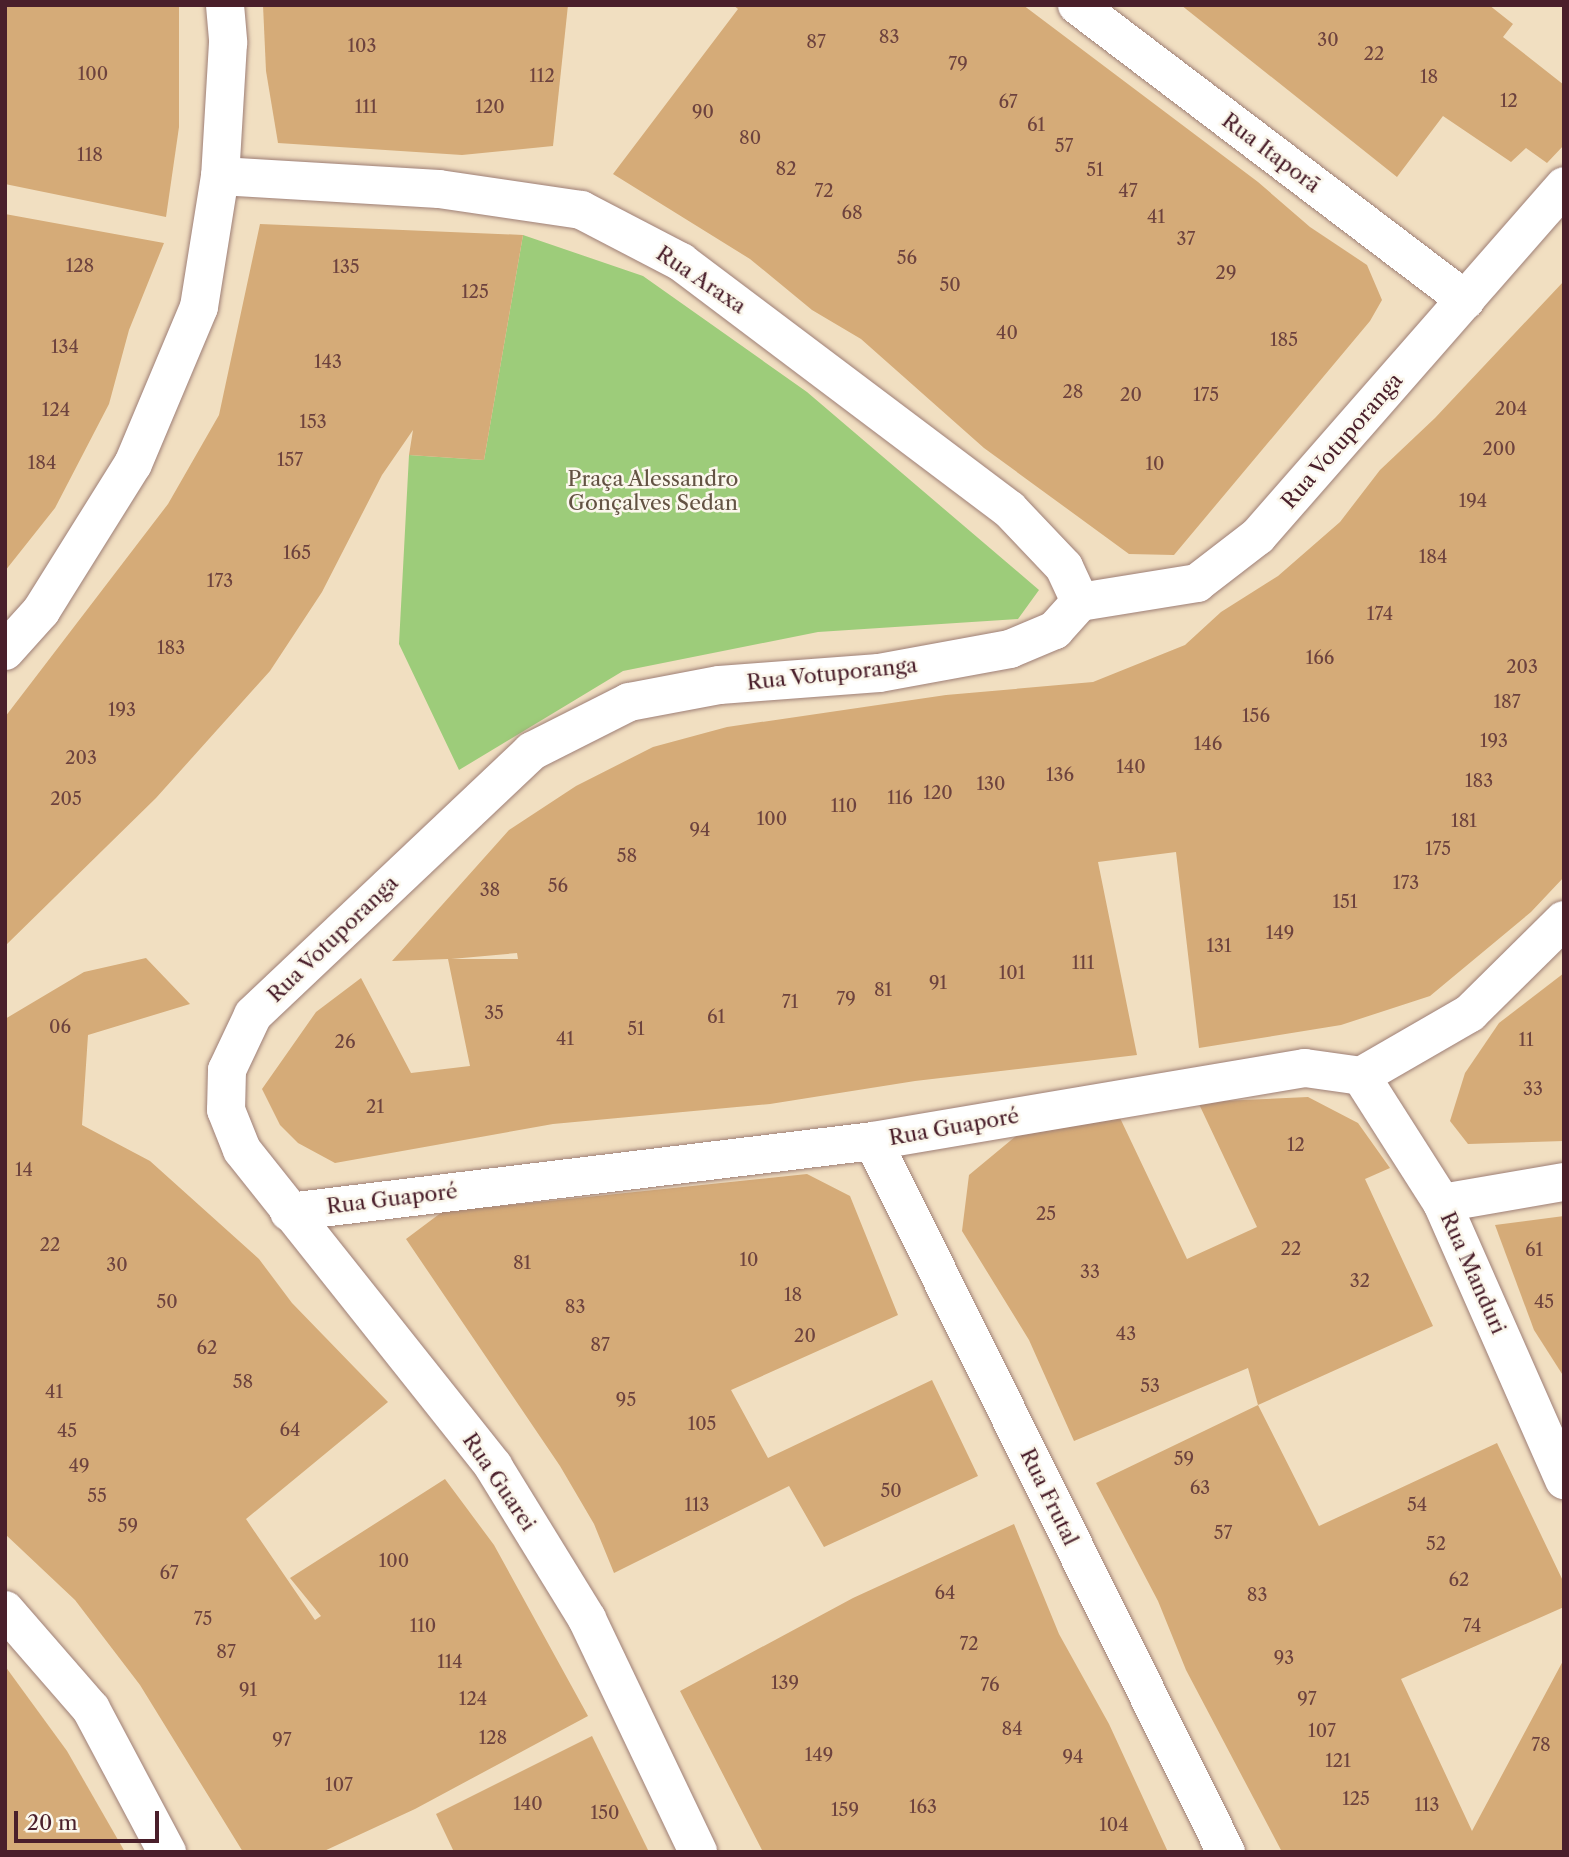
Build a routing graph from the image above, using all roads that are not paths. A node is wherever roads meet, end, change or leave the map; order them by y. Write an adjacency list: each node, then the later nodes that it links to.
1 (225, 5): 3 (street)
2 (1077, 5): 5 (street, Rua Itaporã)
3 (219, 176): 6 (street, Rua Araxa); 7 (street)
4 (1564, 186): 5 (street, Rua Votuporanga)
5 (1466, 300): 6 (street, Rua Votuporanga)
6 (1080, 602): 11 (street, Rua Votuporanga)
7 (5, 651)
8 (1564, 920): 9 (street)
9 (1362, 1076): 10 (street, Rua Guaporé); 13 (street, Rua Manduri)
10 (873, 1141): 14 (street, Rua Guaporé); 19 (street, Rua Frutal)
11 (242, 1150): 14 (street, Rua Guarei)
12 (1564, 1182): 13 (street)
13 (1443, 1203): 15 (street, Rua Manduri)
14 (289, 1212): 18 (street, Rua Guarei)
15 (1564, 1480)
16 (5, 1610): 17 (street)
17 (167, 1852)
18 (698, 1852)
19 (1226, 1852)

